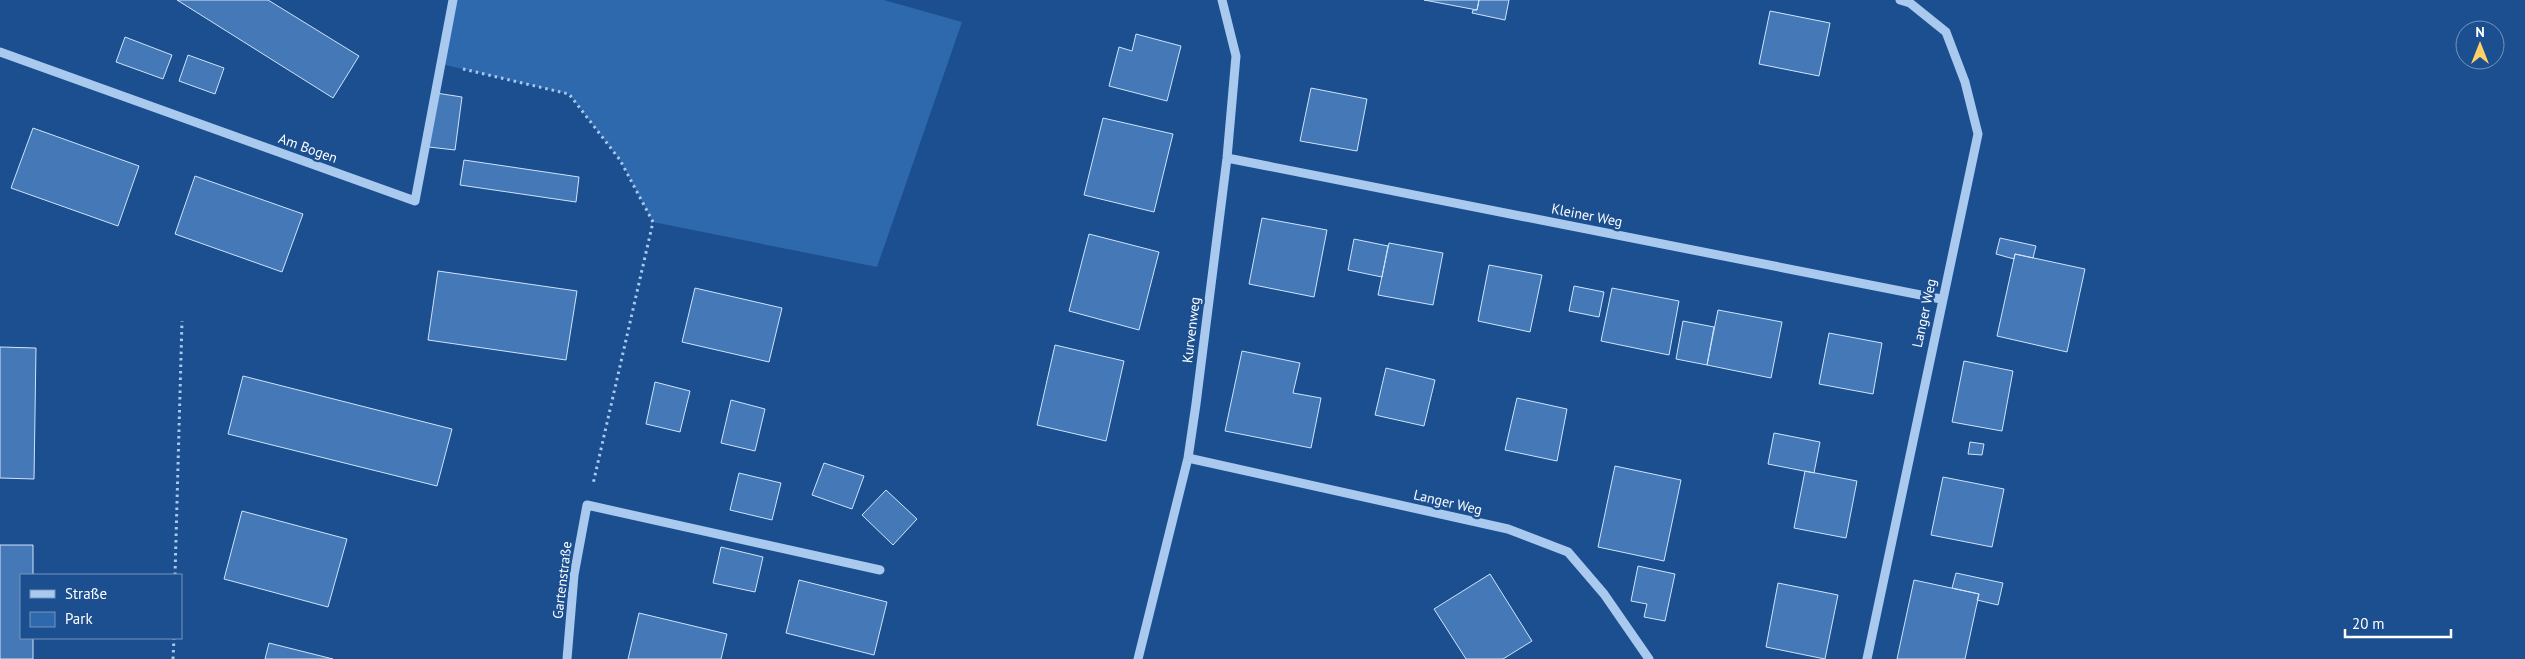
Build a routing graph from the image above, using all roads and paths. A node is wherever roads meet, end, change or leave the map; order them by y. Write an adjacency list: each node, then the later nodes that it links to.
1 (453, 0): 5 (street, Am Bogen)
2 (1222, 0): 6 (street, Kurvenweg)
3 (1900, 0): 7 (street, Langer Weg)
4 (0, 52): 5 (street, Am Bogen)
5 (441, 64): 10 (path)
6 (1226, 158): 7 (street, Kleiner Weg); 9 (street, Kurvenweg)
7 (1941, 299): 18 (street, Langer Weg)
8 (182, 321): 12 (path)
9 (1188, 458): 16 (street, Kurvenweg); 17 (street, Langer Weg)
10 (587, 505): 11 (street); 15 (street, Gartenstraße)
11 (880, 570)
12 (175, 574)
13 (174, 639): 14 (path)
14 (173, 659)
15 (567, 659)
16 (1138, 659)
17 (1649, 659)
18 (1867, 659)

